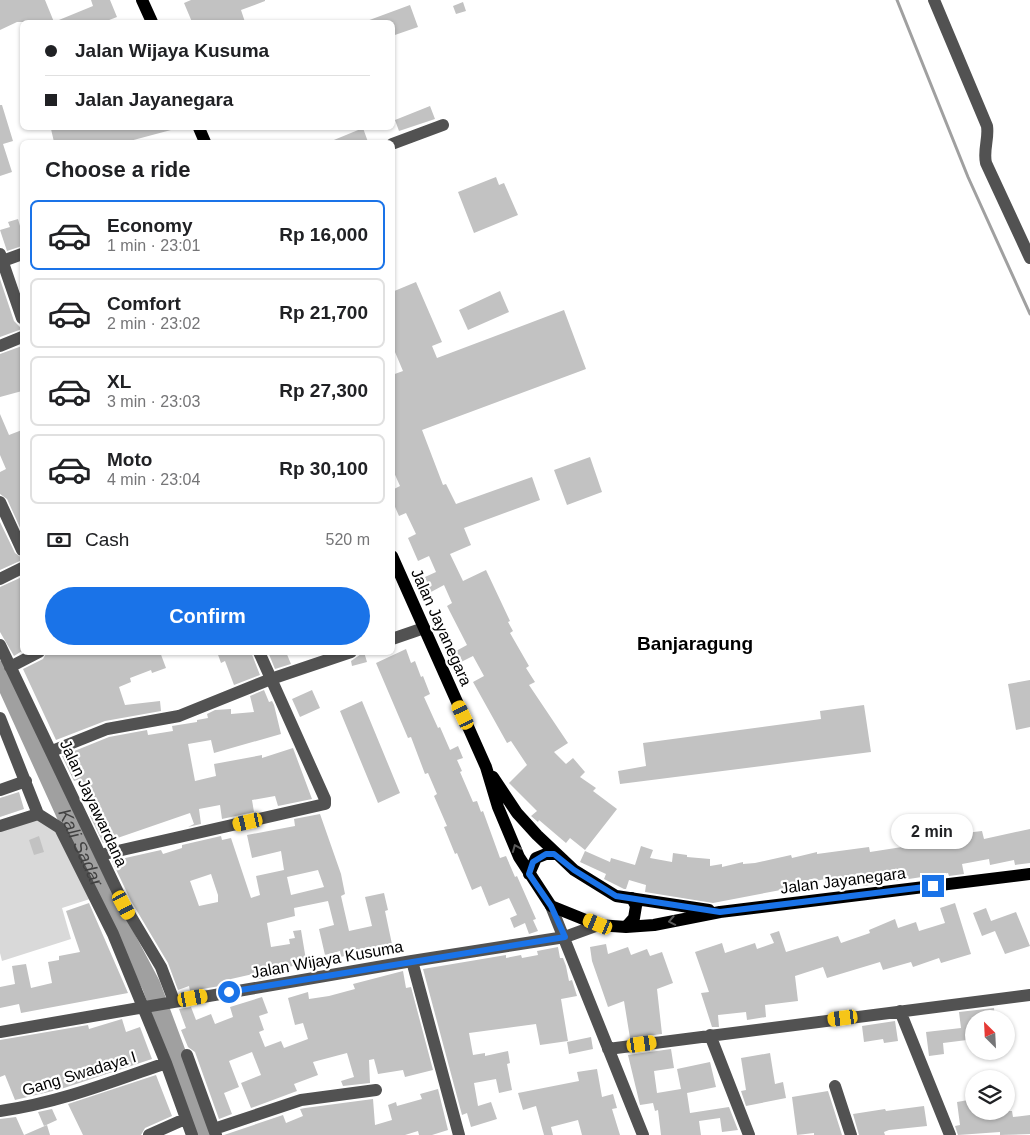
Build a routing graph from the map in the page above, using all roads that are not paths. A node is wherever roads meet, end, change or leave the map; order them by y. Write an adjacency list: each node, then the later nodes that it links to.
1 (143, 0): 3 (main road)
2 (934, 0): 7 (street)
3 (151, 20)
4 (443, 125): 5 (street)
5 (395, 143)
6 (20, 254): 8 (street)
7 (1030, 258)
8 (1, 259): 9 (street)
9 (20, 312)
10 (20, 338): 11 (street)
11 (0, 346)
12 (0, 502): 13 (street)
13 (20, 546)
14 (395, 563): 17 (main road, Jalan Jayanegara)
15 (20, 569): 16 (street)
16 (0, 579)
17 (424, 628): 18 (street); 27 (main road, Jalan Jayanegara)
18 (395, 638)
19 (0, 645): 23 (street, Jalan Jayawardana)
20 (34, 655): 23 (street)
21 (260, 655): 24 (street)
22 (343, 655): 24 (street)
23 (10, 667): 26 (street, Jalan Jayawardana)
24 (271, 679): 26 (street); 33 (street)
25 (0, 718): 28 (street)
26 (52, 751): 33 (street, Jalan Jayawardana)
27 (486, 767): 32 (main road, Jalan Jayanegara); 34 (main road, Jalan Jayanegara, one-way to 27)
28 (26, 781): 29 (street); 30 (street)
29 (0, 790)
30 (38, 814): 31 (street); 45 (street)
31 (0, 826)
32 (554, 854): 34 (main road); 36 (main road, Jalan Jayanegara)
33 (100, 855): 44 (street, Jalan Jayawardana)
34 (529, 874): 37 (main road, Jalan Jayanegara)
35 (1030, 874): 38 (main road, Jalan Jayanegara)
36 (632, 898): 38 (main road, Jalan Jayanegara); 40 (main road)
37 (551, 906): 39 (main road, Jalan Jayanegara); 41 (street)
38 (720, 912): 40 (main road, Jalan Jayanegara, one-way to 40)
39 (598, 924): 40 (main road, Jalan Jayanegara); 41 (street, Jalan Wijaya Kusuma)
40 (626, 927)
41 (565, 937): 42 (street, Jalan Wijaya Kusuma); 49 (street)
42 (412, 961): 44 (street, Jalan Wijaya Kusuma); 57 (street)
43 (1030, 995): 46 (street)
44 (169, 1002): 45 (street, Jalan Wijaya Kusuma)
45 (144, 1007): 47 (street, Jalan Wijaya Kusuma); 51 (street)
46 (900, 1011): 48 (street); 63 (street)
47 (0, 1032)
48 (710, 1035): 49 (street); 61 (street)
49 (608, 1048): 60 (street)
50 (187, 1055): 56 (street)
51 (166, 1063): 54 (street, Gang Swadaya I); 55 (street)
52 (836, 1086): 62 (street)
53 (376, 1090): 56 (street)
54 (0, 1110)
55 (186, 1119): 58 (street); 59 (street)
56 (215, 1132)
57 (455, 1134)
58 (148, 1135)
59 (192, 1135)
60 (643, 1135)
61 (749, 1135)
62 (851, 1135)
63 (950, 1135)

